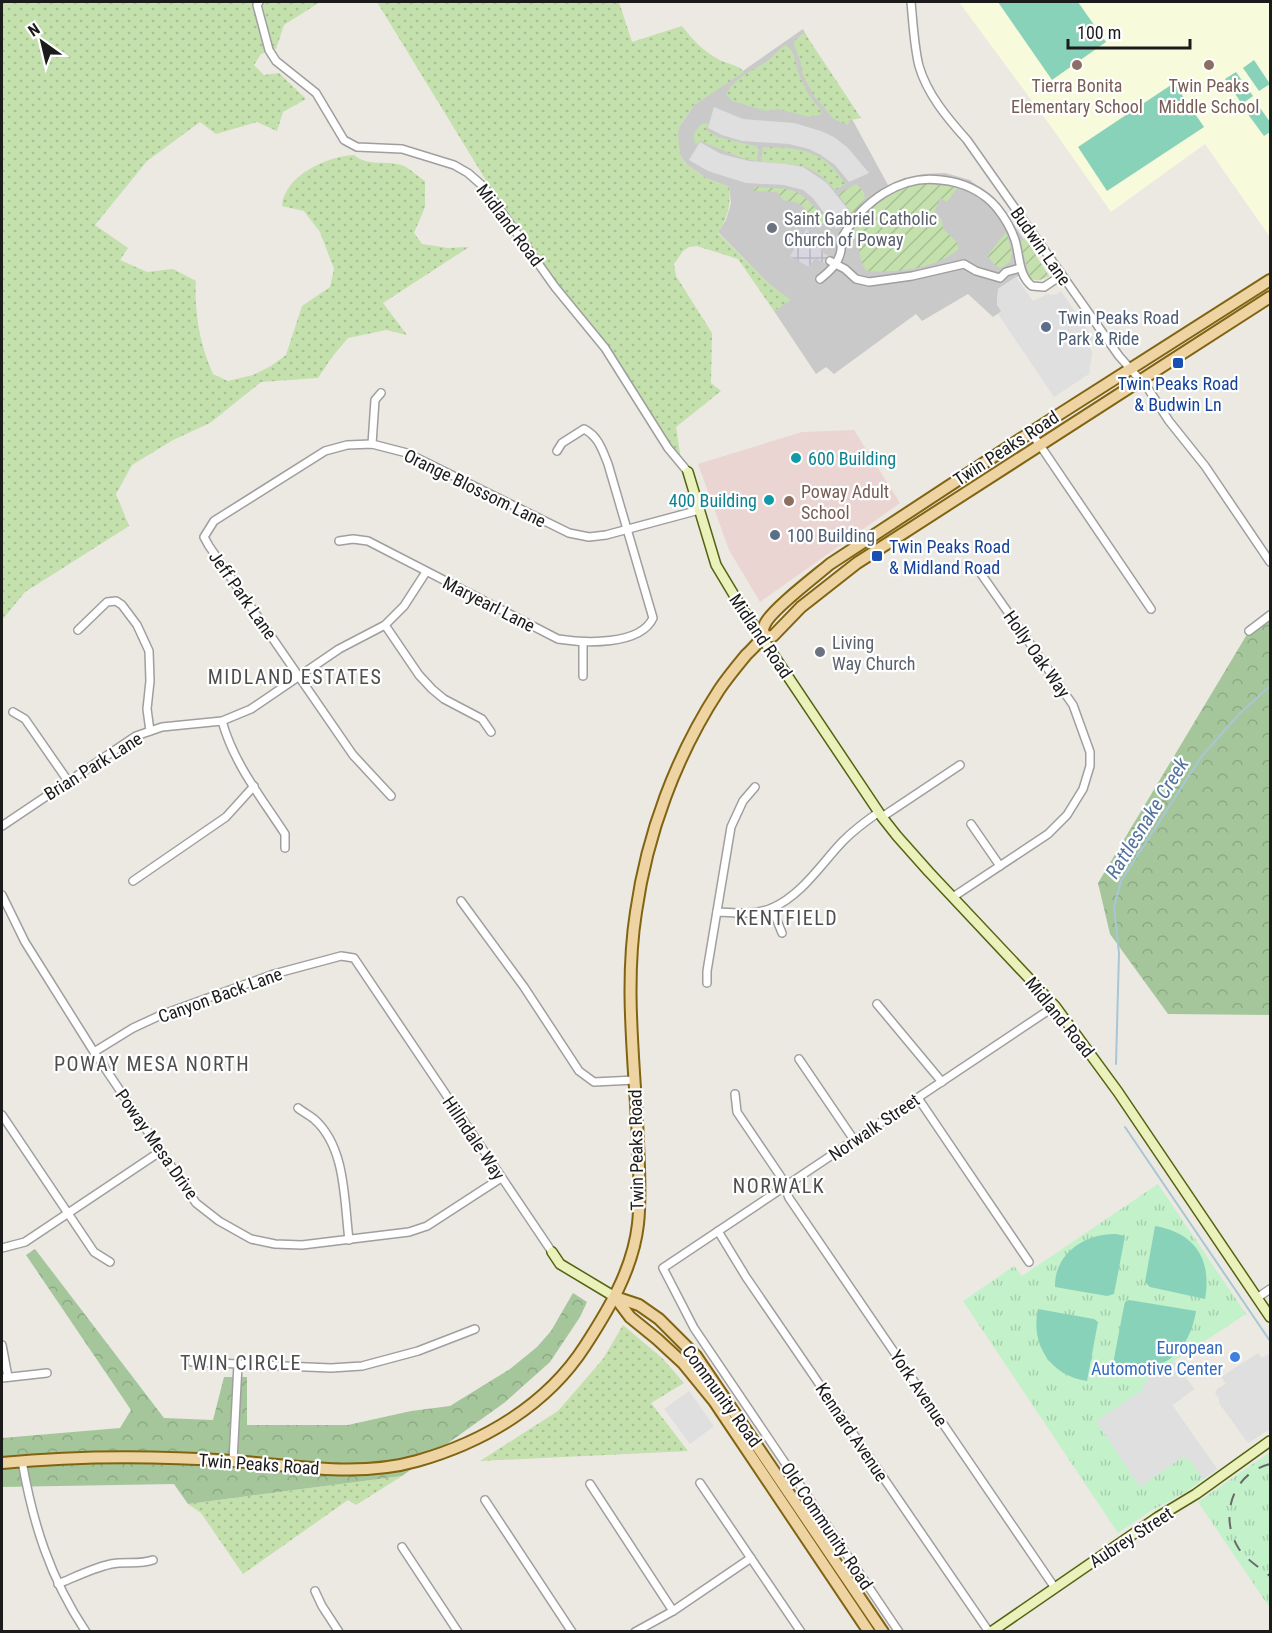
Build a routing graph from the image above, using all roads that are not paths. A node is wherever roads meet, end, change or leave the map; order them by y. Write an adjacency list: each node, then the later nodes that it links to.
1 (259, 2): 16 (street, Midland Road)
2 (911, 2): 5 (street, Budwin Lane)
3 (833, 262): 4 (street); 4 (street); 6 (street)
4 (1020, 268): 5 (street)
5 (1062, 274): 9 (street, Budwin Lane)
6 (820, 279)
7 (1270, 279): 9 (main road, Twin Peaks Road)
8 (1270, 297): 10 (main road, Twin Peaks Road)
9 (1130, 369): 10 (street, Budwin Lane); 12 (main road, Twin Peaks Road)
10 (1140, 381): 14 (main road, Twin Peaks Road); 21 (street, Budwin Lane)
11 (381, 393): 13 (street)
12 (1031, 432): 14 (street); 29 (main road, Twin Peaks Road)
13 (372, 444): 18 (street, Orange Blossom Lane); 19 (street, Orange Blossom Lane)
14 (1040, 444): 24 (street); 29 (main road, Twin Peaks Road)
15 (557, 451): 18 (street)
16 (688, 472): 17 (main road, Midland Road)
17 (699, 510): 18 (street, Orange Blossom Lane); 29 (main road, Midland Road)
18 (628, 529): 30 (street, Maryearl Lane)
19 (204, 537): 31 (street, Jeff Park Lane)
20 (339, 541): 23 (street, Maryearl Lane)
21 (1270, 562)
22 (977, 568): 46 (street, Holly Oak Way)
23 (426, 572): 26 (street, Brian Park Lane); 30 (street, Maryearl Lane)
24 (1151, 609)
25 (1270, 615): 28 (street)
26 (385, 625): 31 (street, Brian Park Lane); 36 (street)
27 (78, 630): 35 (street)
28 (1249, 631)
29 (762, 637): 42 (main road, Midland Road); 60 (main road, Twin Peaks Road)
30 (583, 642): 32 (street)
31 (300, 676): 34 (street, Brian Park Lane); 41 (street, Jeff Park Lane)
32 (583, 676)
33 (13, 712): 38 (street)
34 (222, 721): 35 (street, Brian Park Lane); 39 (street)
35 (150, 731): 38 (street, Brian Park Lane)
36 (491, 732)
37 (960, 765): 42 (street)
38 (68, 781): 44 (street, Brian Park Lane)
39 (254, 786): 45 (street); 47 (street)
40 (755, 787): 52 (street)
41 (391, 796)
42 (881, 815): 49 (main road, Midland Road); 51 (street)
43 (971, 824): 46 (street)
44 (2, 826)
45 (285, 848)
46 (1000, 866): 49 (street, Holly Oak Way)
47 (133, 881)
48 (2, 895): 58 (street, Poway Mesa Drive)
49 (953, 897): 57 (main road, Midland Road)
50 (461, 901): 60 (street)
51 (772, 908): 52 (street); 53 (street)
52 (717, 912): 55 (street)
53 (782, 933)
54 (354, 958): 58 (street, Canyon Back Lane); 68 (street, Hillndale Way)
55 (707, 982)
56 (877, 1004): 61 (street)
57 (1055, 1006): 61 (street, Norwalk Street); 80 (main road, Midland Road)
58 (94, 1052): 67 (street, Poway Mesa Drive)
59 (799, 1059): 66 (street)
60 (635, 1080): 79 (main road, Twin Peaks Road)
61 (942, 1082): 63 (street, Norwalk Street)
62 (735, 1094): 69 (street, York Avenue)
63 (918, 1098): 66 (street, Norwalk Street); 76 (street)
64 (297, 1108): 72 (street)
65 (2, 1115): 70 (street)
66 (854, 1140): 69 (street, Norwalk Street)
67 (161, 1151): 70 (street); 72 (street, Poway Mesa Drive)
68 (501, 1178): 72 (street, Poway Mesa Drive); 74 (street, Hillndale Way)
69 (784, 1187): 71 (street, Norwalk Street); 99 (street, York Avenue)
70 (68, 1214): 73 (street); 75 (street)
71 (718, 1231): 77 (street, Norwalk Street); 111 (street, Kennard Avenue)
72 (349, 1240)
73 (2, 1248)
74 (552, 1252): 79 (main road, Hillndale Way)
75 (110, 1262)
76 (1029, 1262)
77 (663, 1268): 110 (street, Old Community Road)
78 (1270, 1289): 80 (street)
79 (615, 1297): 90 (main road, Twin Peaks Road); 108 (main road, Community Road); 109 (main road, Community Road)
80 (1257, 1298): 81 (main road, Midland Road)
81 (1270, 1317)
82 (475, 1329): 85 (street)
83 (2, 1345): 87 (street)
84 (192, 1362): 85 (street)
85 (238, 1364): 90 (street)
86 (47, 1373): 87 (street)
87 (5, 1378)
88 (1270, 1441): 99 (main road, Aubrey Street)
89 (22, 1461): 90 (main road, Twin Peaks Road); 91 (main road, Twin Peaks Road); 98 (street)
90 (233, 1461)
91 (2, 1463)
92 (700, 1483): 96 (street)
93 (590, 1484): 101 (street)
94 (485, 1500): 105 (street)
95 (402, 1547): 104 (street)
96 (751, 1558): 101 (street); 107 (street)
97 (153, 1560): 98 (street)
98 (58, 1584): 102 (street)
99 (1055, 1588): 111 (main road, Aubrey Street)
100 (315, 1591): 103 (street)
101 (673, 1611): 106 (street)
102 (86, 1632)
103 (339, 1632)
104 (458, 1632)
105 (572, 1632)
106 (635, 1632)
107 (801, 1632)
108 (869, 1632)
109 (883, 1632)
110 (899, 1632)
111 (990, 1632)

